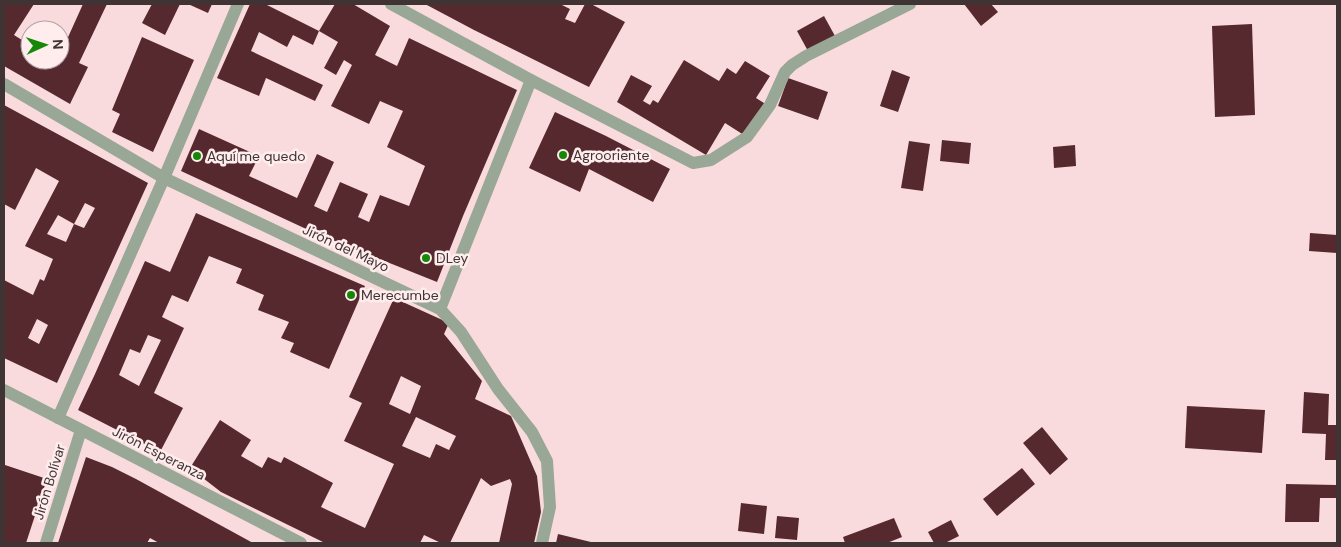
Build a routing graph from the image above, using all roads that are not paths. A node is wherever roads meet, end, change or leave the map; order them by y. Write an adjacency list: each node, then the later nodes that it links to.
1 (238, 4): 6 (street)
2 (391, 4): 4 (street)
3 (910, 4): 4 (street)
4 (531, 80): 7 (street)
5 (4, 84): 6 (street, Jirón del Mayo)
6 (164, 178): 7 (street, Jirón del Mayo); 9 (street)
7 (440, 308): 13 (street, Jirón del Mayo)
8 (4, 390): 9 (street, Jirón Esperanza)
9 (58, 418): 10 (street, Jirón Esperanza)
10 (81, 430): 11 (street, Jirón Bolívar); 12 (street, Jirón Esperanza)
11 (46, 543)
12 (301, 543)
13 (542, 543)

